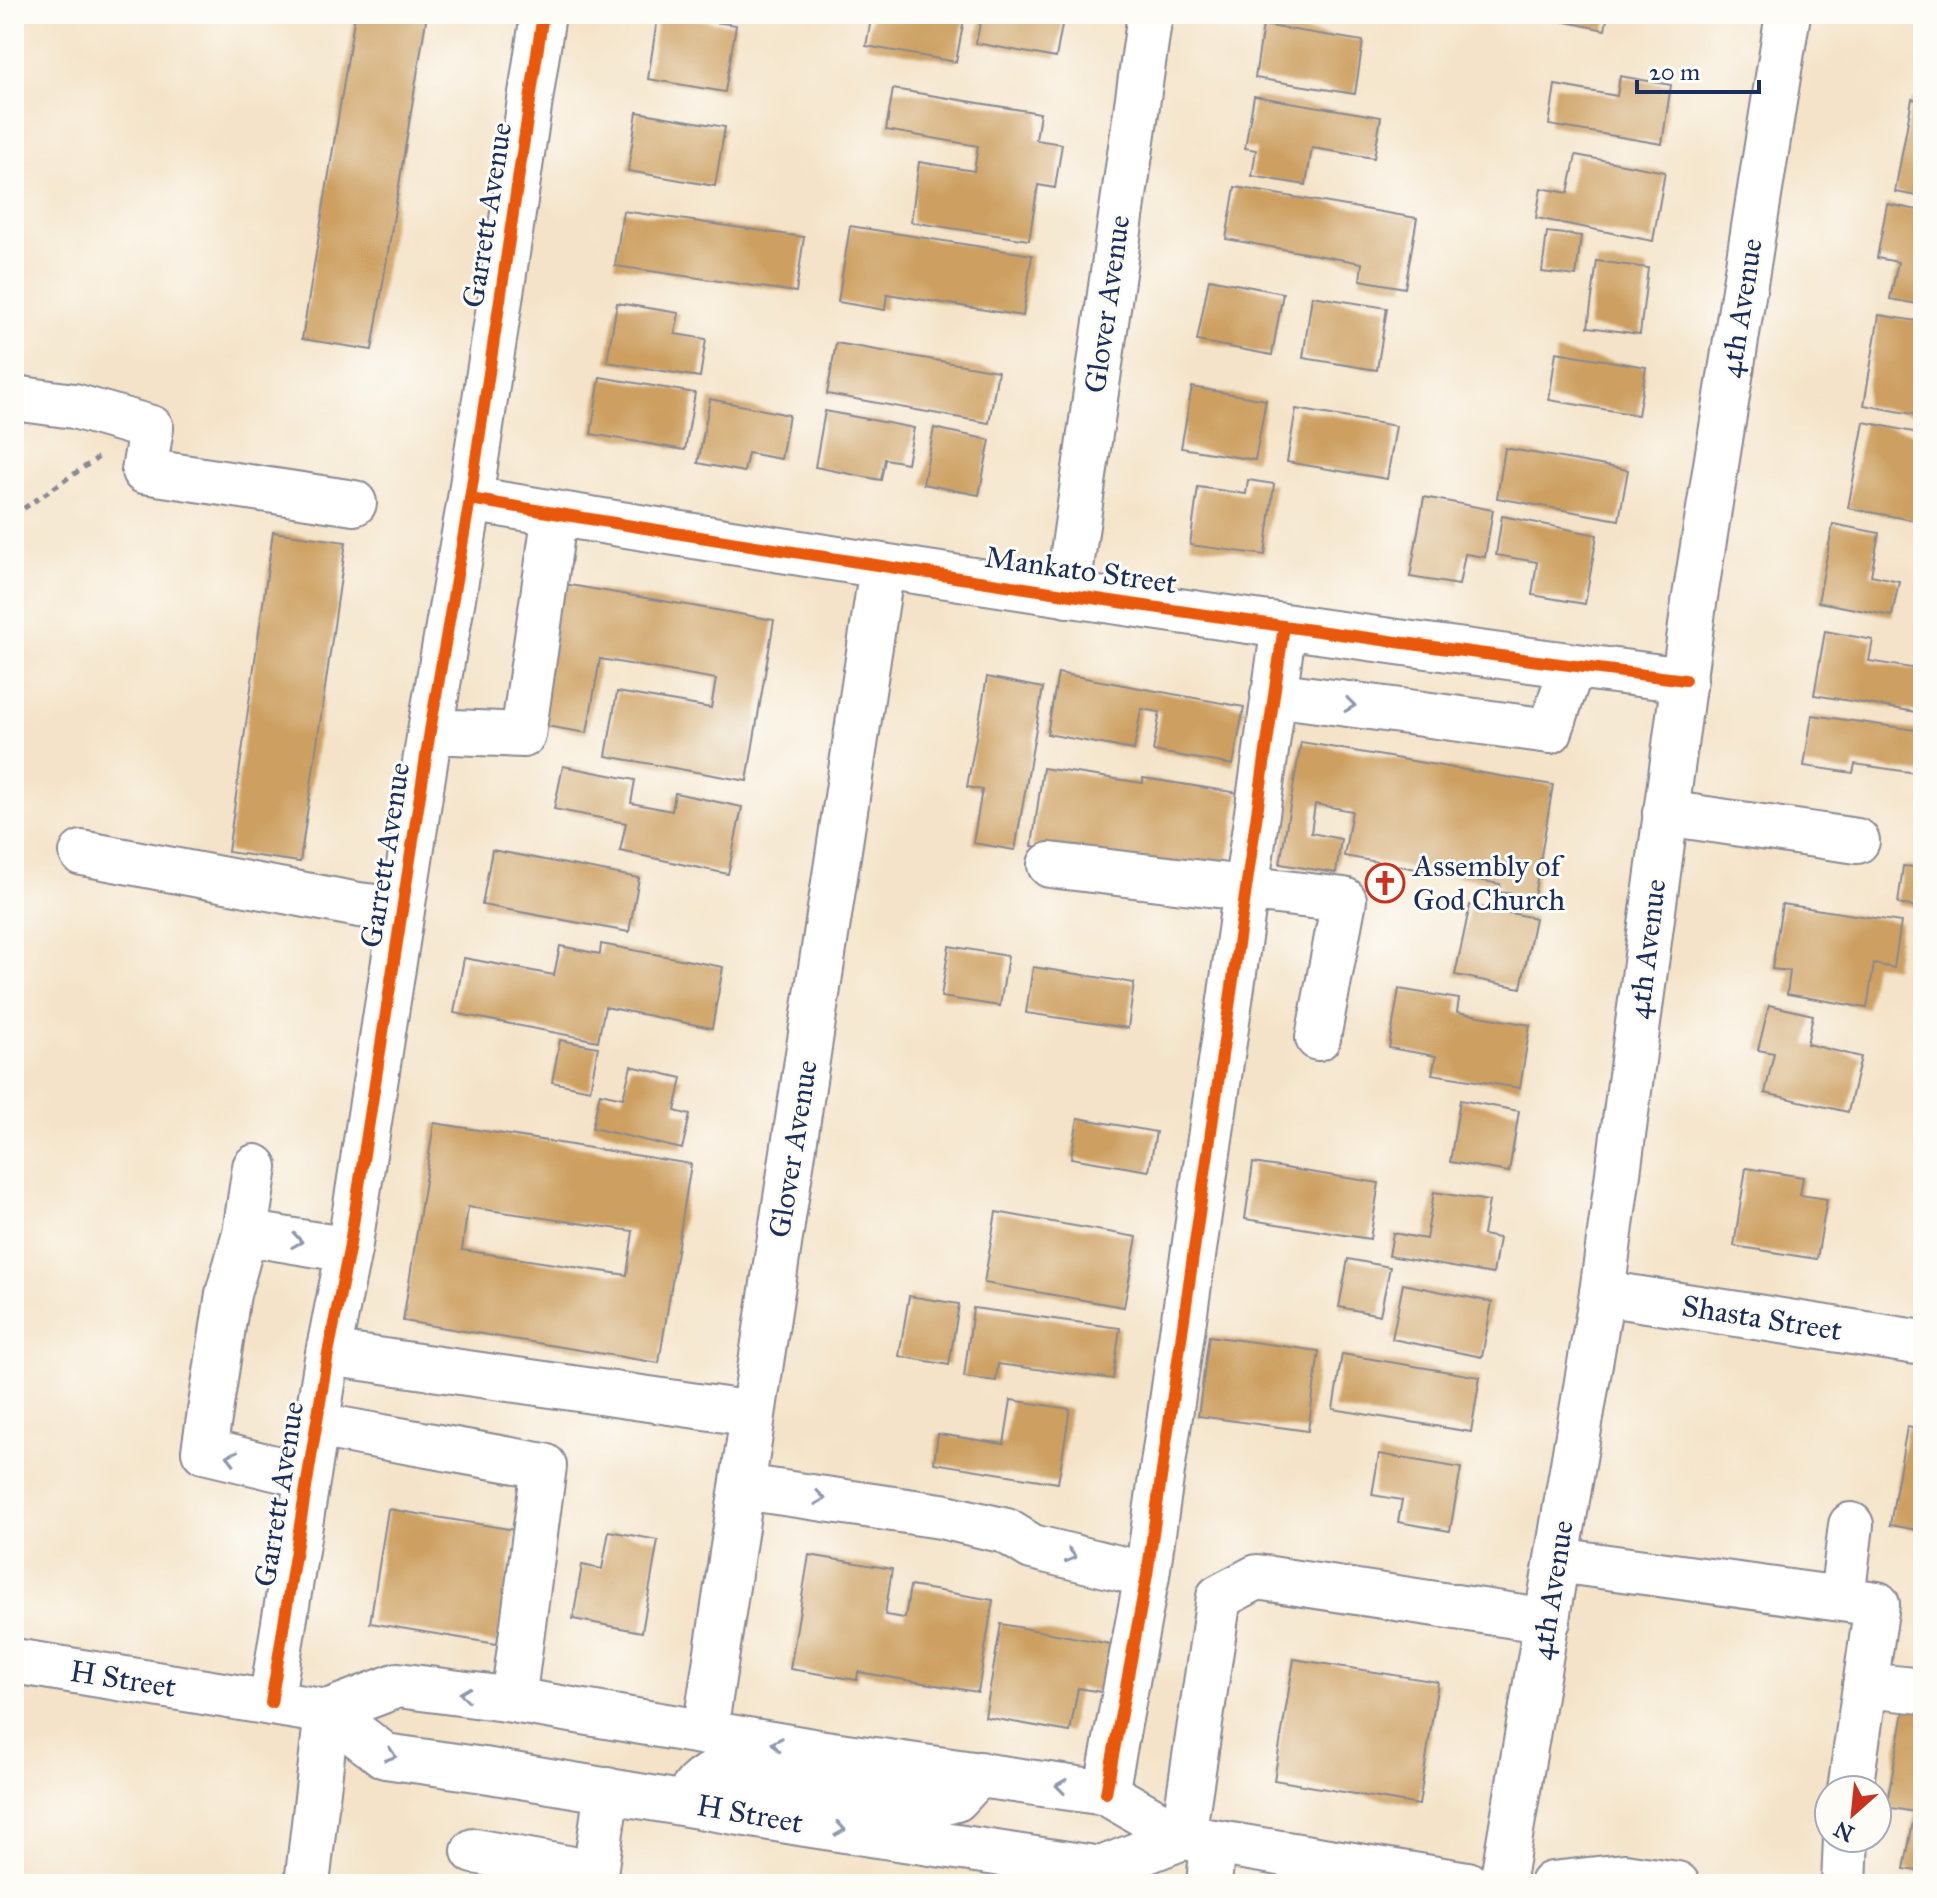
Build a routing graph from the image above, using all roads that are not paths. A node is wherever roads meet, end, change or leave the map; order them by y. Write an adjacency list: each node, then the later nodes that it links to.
1 (543, 14): 5 (street, Garrett Avenue)
2 (1150, 14): 9 (street, Glover Avenue)
3 (1788, 14): 12 (street, 4th Avenue)
4 (14, 398): 6 (street)
5 (470, 499): 7 (street, Mankato Street); 14 (street, Garrett Avenue)
6 (354, 503)
7 (555, 513): 8 (street, Mankato Street); 14 (street)
8 (882, 567): 9 (street, Mankato Street); 28 (street, Glover Avenue)
9 (1067, 595): 10 (street, Mankato Street)
10 (1284, 626): 11 (street, Mankato Street); 13 (street)
11 (1572, 666): 12 (street, Mankato Street); 13 (street, one-way to 11)
12 (1685, 680): 15 (street, 4th Avenue)
13 (1273, 694): 19 (street)
14 (430, 731): 20 (street, Garrett Avenue)
15 (1665, 813): 16 (street); 25 (street, 4th Avenue)
16 (1857, 841)
17 (82, 853): 20 (street)
18 (1050, 865): 19 (street)
19 (1245, 889): 21 (street); 34 (street)
20 (402, 910): 24 (street, Garrett Avenue)
21 (1318, 1038)
22 (255, 1167): 23 (street)
23 (245, 1233): 24 (street, one-way to 24); 30 (street, one-way to 23)
24 (349, 1250): 27 (street, Garrett Avenue)
25 (1602, 1293): 26 (street, Shasta Street); 33 (street, 4th Avenue)
26 (1923, 1343)
27 (328, 1353): 28 (street); 29 (street, Garrett Avenue)
28 (753, 1414): 31 (street, Glover Avenue)
29 (316, 1425): 30 (street, Garrett Avenue); 40 (street)
30 (308, 1476): 41 (street, Garrett Avenue)
31 (743, 1487): 34 (street, one-way to 34); 43 (street, Glover Avenue)
32 (1851, 1525): 35 (street)
33 (1557, 1560): 35 (street); 36 (street, 4th Avenue)
34 (1147, 1575): 47 (street)
35 (1842, 1598): 38 (street)
36 (1548, 1621): 50 (street); 54 (street, 4th Avenue)
37 (14, 1661): 41 (street, H Street)
38 (1865, 1685): 39 (street); 45 (street)
39 (1923, 1691)
40 (513, 1700): 42 (street, H Street, one-way to 42); 43 (street, H Street)
41 (271, 1703): 42 (street, H Street)
42 (327, 1712): 46 (street, H Street, one-way to 46); 52 (street)
43 (705, 1731): 44 (street, H Street, one-way to 43)
44 (979, 1774): 47 (street, H Street, one-way to 44); 48 (street)
45 (1852, 1774)
46 (607, 1790): 48 (street, H Street); 49 (street)
47 (1106, 1793): 50 (street, H Street)
48 (684, 1803): 50 (street, H Street, one-way to 50)
49 (474, 1851)
50 (1202, 1854): 53 (street, H Street)
51 (1845, 1854): 57 (street)
52 (307, 1884)
53 (1467, 1884)
54 (1502, 1884)
55 (1552, 1884): 56 (street)
56 (1677, 1884)
57 (1844, 1884)

